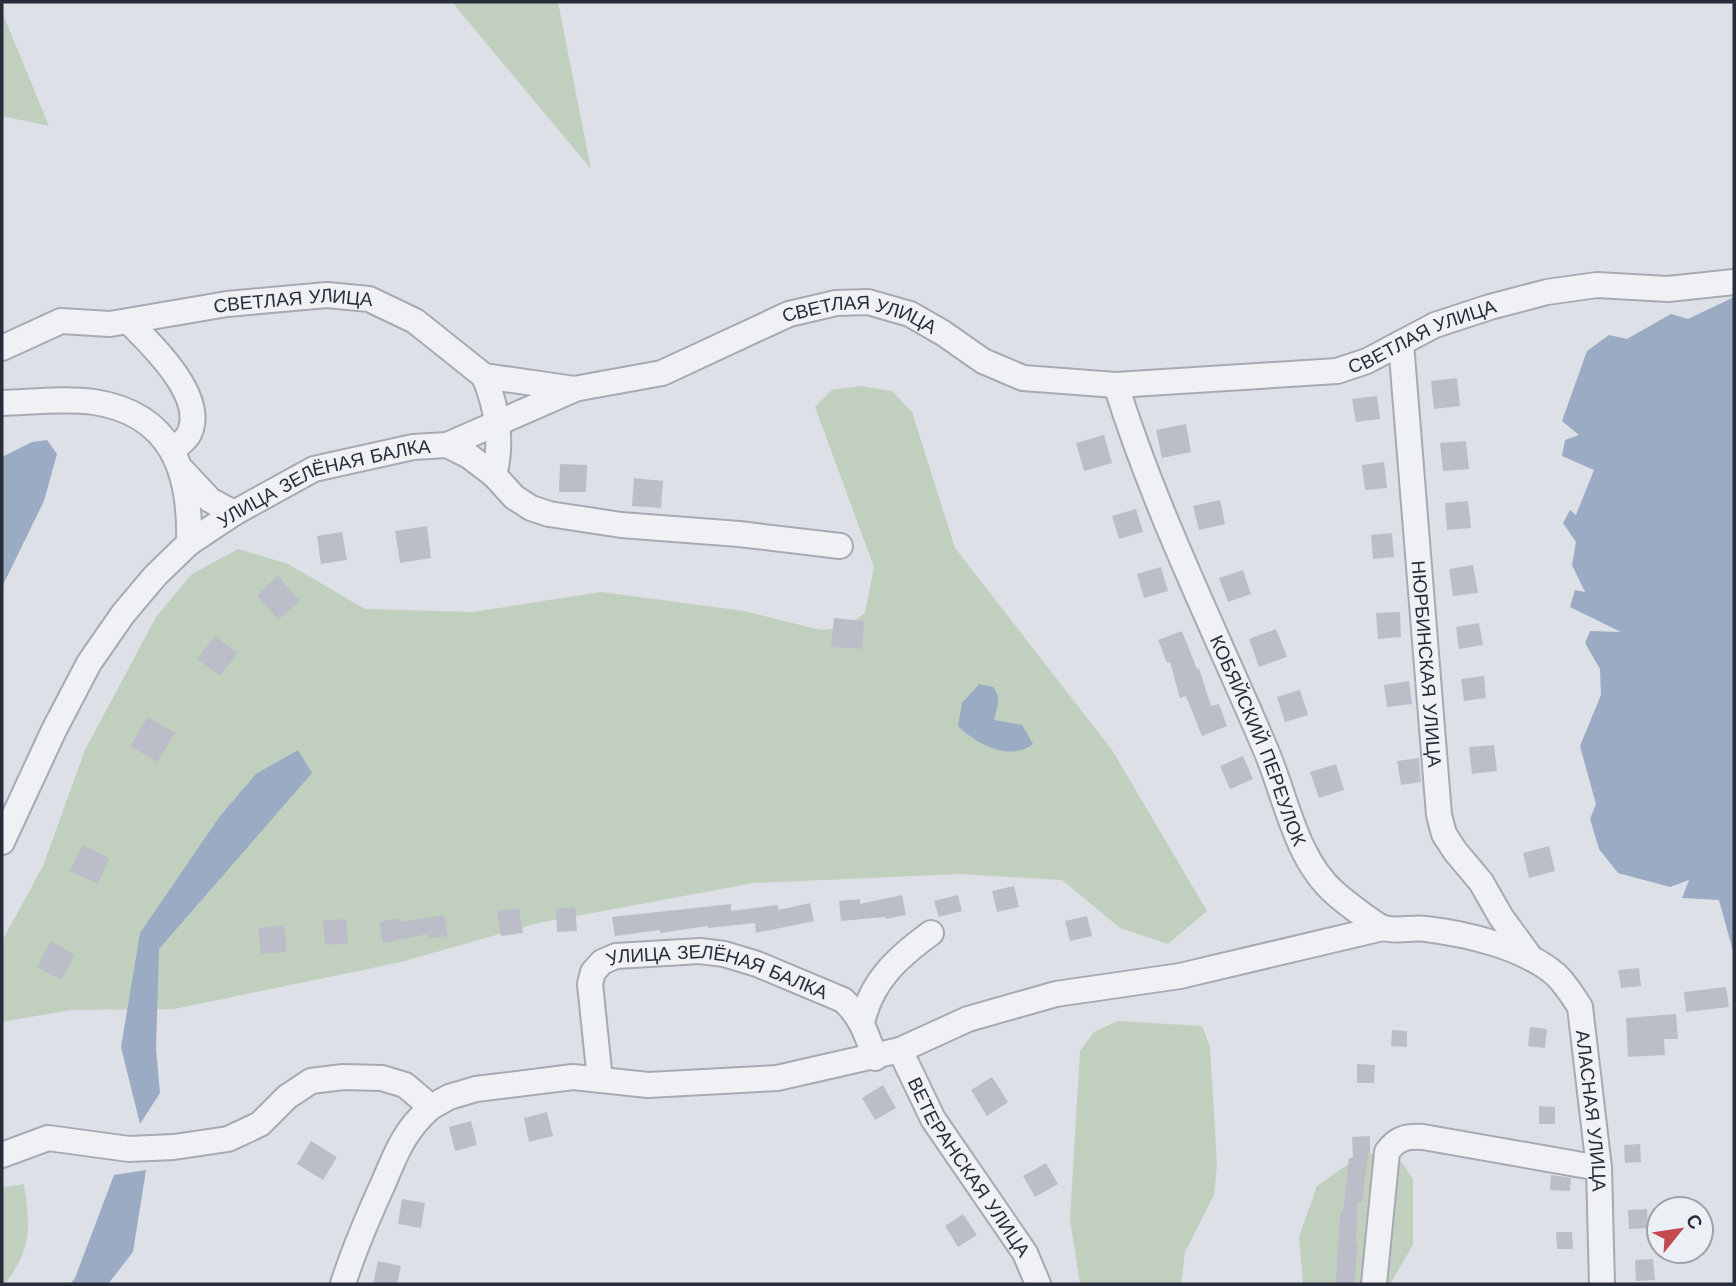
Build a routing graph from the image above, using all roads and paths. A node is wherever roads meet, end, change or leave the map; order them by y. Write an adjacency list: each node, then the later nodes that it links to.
1 (1734, 282): 3 (street, СВЕТЛАЯ УЛИЦА)
2 (129, 322): 4 (street, СВЕТЛАЯ УЛИЦА); 5 (street, СВЕТЛАЯ УЛИЦА); 11 (street)
3 (1401, 343): 6 (street, СВЕТЛАЯ УЛИЦА); 19 (street, НЮРБИНСКАЯ УЛИЦА)
4 (2, 348)
5 (484, 376): 7 (street, СВЕТЛАЯ УЛИЦА); 9 (street)
6 (1116, 385): 7 (street, СВЕТЛАЯ УЛИЦА); 17 (street, КОБЯЙСКИЙ ПЕРЕУЛОК)
7 (574, 389): 9 (street)
8 (2, 402): 11 (street)
9 (497, 421): 10 (street); 12 (street)
10 (447, 445): 12 (street, УЛИЦА ЗЕЛЁНАЯ БАЛКА); 13 (street, УЛИЦА ЗЕЛЁНАЯ БАЛКА)
11 (177, 460): 13 (street); 14 (street)
12 (494, 475): 15 (street, УЛИЦА ЗЕЛЁНАЯ БАЛКА)
13 (234, 513): 14 (street, УЛИЦА ЗЕЛЁНАЯ БАЛКА)
14 (189, 543): 16 (street, УЛИЦА ЗЕЛЁНАЯ БАЛКА)
15 (840, 546)
16 (2, 842)
17 (1383, 928): 19 (street); 21 (street)
18 (931, 933): 20 (street)
19 (1531, 958): 26 (street, АЛАСНАЯ УЛИЦА)
20 (862, 1023): 22 (street, УЛИЦА ЗЕЛЁНАЯ БАЛКА); 23 (street, УЛИЦА ЗЕЛЁНАЯ БАЛКА)
21 (900, 1050): 22 (street); 28 (street, ВЕТЕРАНСКАЯ УЛИЦА)
22 (875, 1058): 23 (street)
23 (600, 1080): 24 (street)
24 (431, 1107): 25 (street); 27 (street)
25 (2, 1155)
26 (1599, 1168): 29 (street); 30 (street, АЛАСНАЯ УЛИЦА)
27 (343, 1284)
28 (1038, 1284)
29 (1374, 1284)
30 (1602, 1284)

